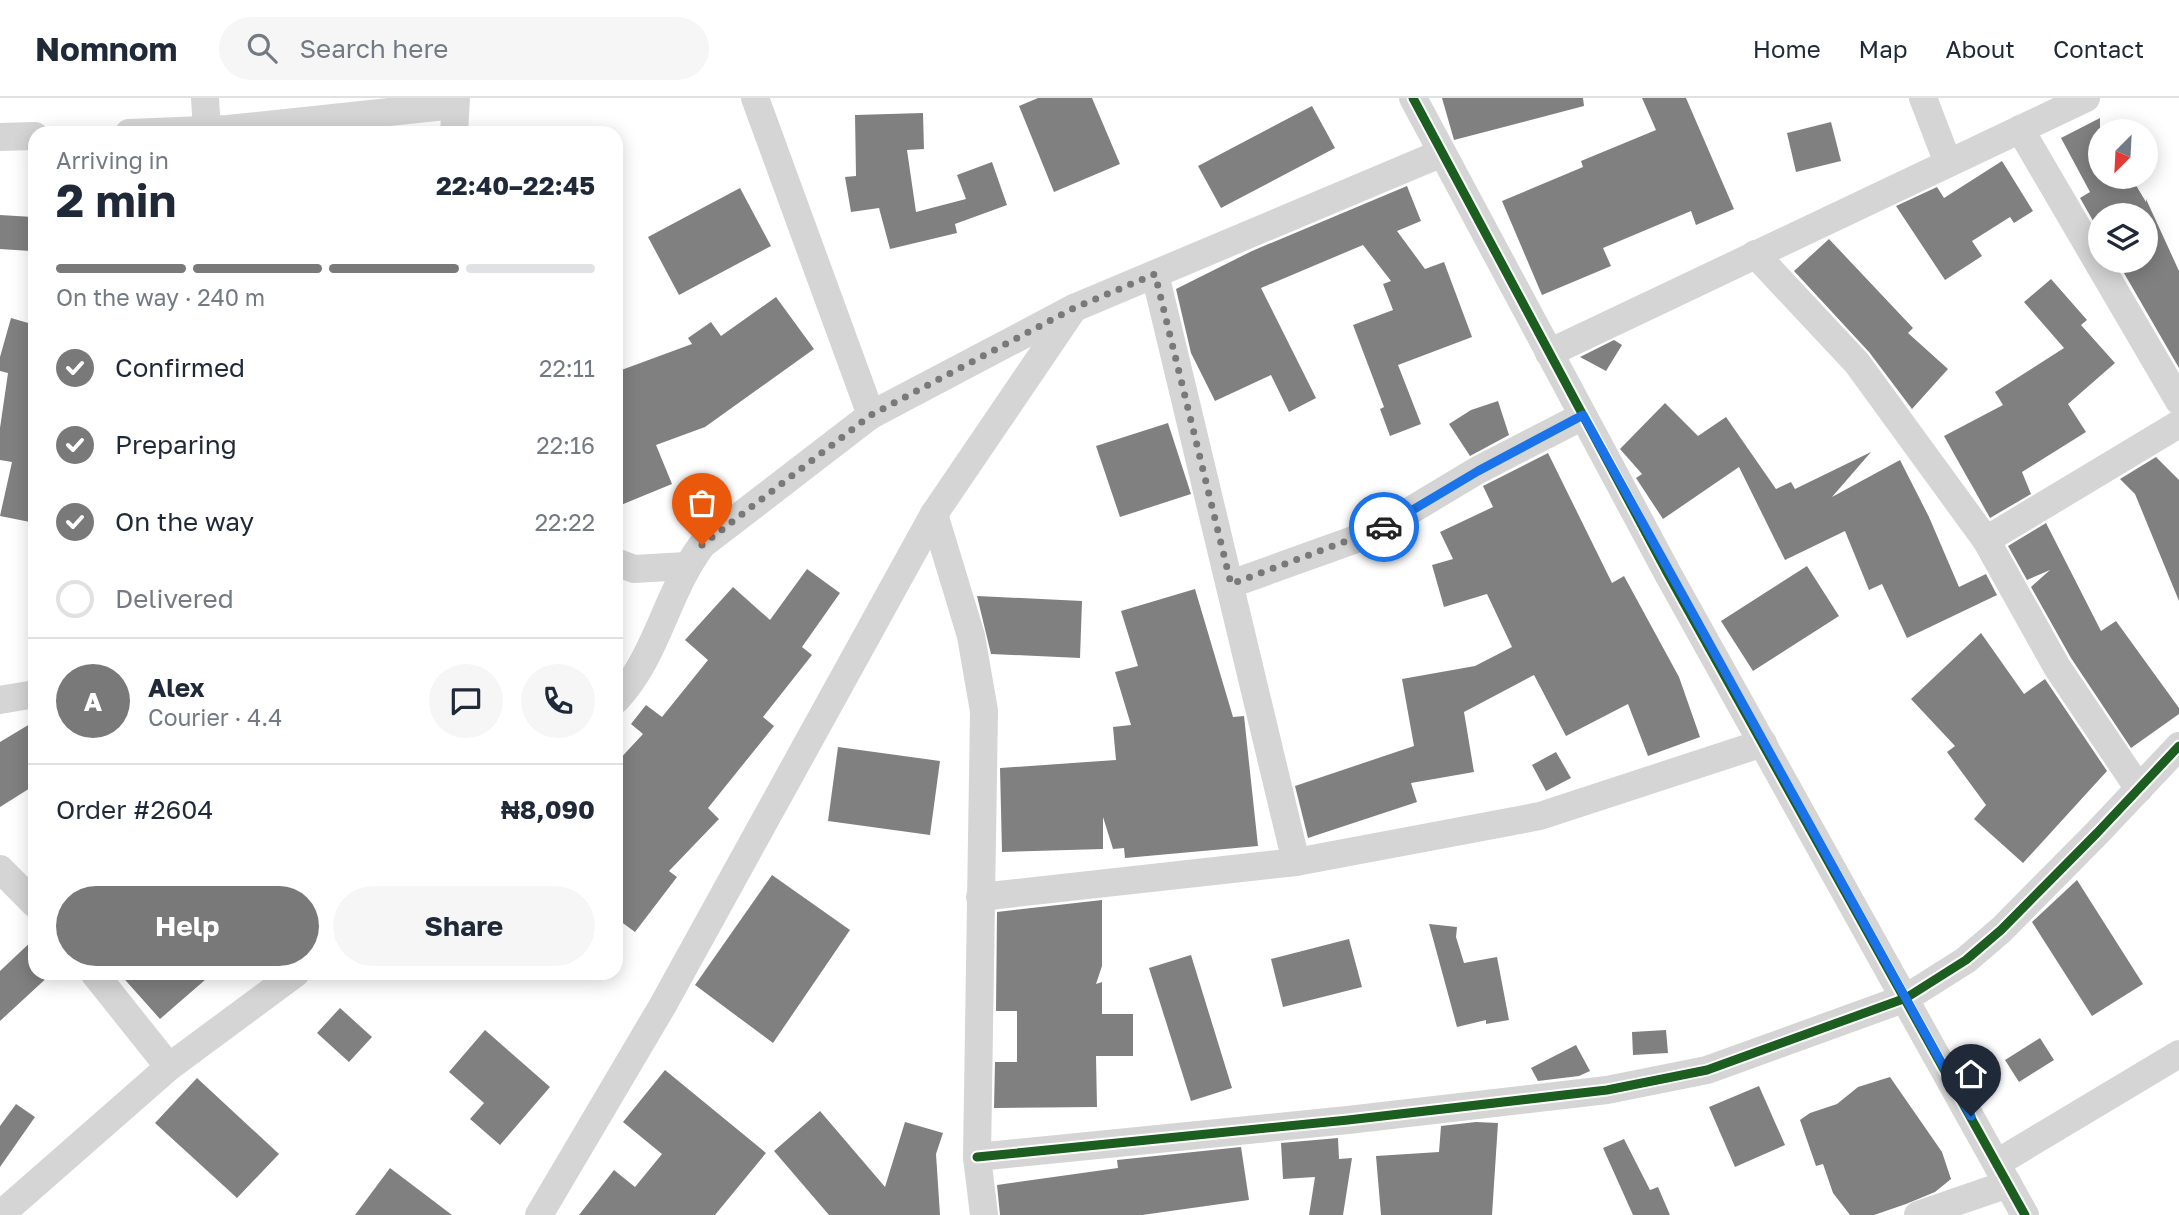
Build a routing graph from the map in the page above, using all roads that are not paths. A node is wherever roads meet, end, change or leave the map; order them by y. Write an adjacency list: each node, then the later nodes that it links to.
1 (205, 98): 7 (street)
2 (755, 98): 19 (street)
3 (1413, 98): 12 (street)
4 (1923, 98): 13 (street)
5 (2086, 98): 9 (street)
6 (455, 112): 8 (street)
7 (219, 126)
8 (283, 126)
9 (2020, 129): 13 (street); 18 (street)
10 (28, 136): 11 (street)
11 (0, 137)
12 (1442, 153): 15 (street); 17 (street)
13 (1948, 163): 14 (street)
14 (1755, 254): 17 (street); 23 (street)
15 (1155, 274): 16 (street); 26 (street)
16 (1074, 308): 19 (street); 22 (street)
17 (1549, 353): 20 (street)
18 (2179, 401)
19 (871, 415): 25 (street)
20 (1583, 415): 26 (street); 30 (street)
21 (2179, 424): 23 (street)
22 (933, 514): 36 (street); 45 (street)
23 (1986, 540): 32 (street)
24 (623, 565): 25 (street)
25 (686, 566): 27 (street)
26 (1231, 584): 33 (street)
27 (623, 691)
28 (28, 695): 29 (street)
29 (0, 700)
30 (1763, 743): 33 (street); 39 (street)
31 (2179, 746): 32 (street)
32 (2138, 789): 39 (street)
33 (1296, 862): 36 (street)
34 (0, 869): 35 (street)
35 (28, 897)
36 (980, 897): 42 (street)
37 (100, 980): 41 (street)
38 (287, 980): 41 (street)
39 (1906, 998): 42 (street); 43 (street)
40 (2179, 1054): 43 (street)
41 (169, 1067): 44 (street)
42 (977, 1157): 46 (street)
43 (2002, 1173): 47 (street); 48 (street)
44 (0, 1215)
45 (539, 1215)
46 (984, 1215)
47 (1918, 1215)
48 (2025, 1215)

